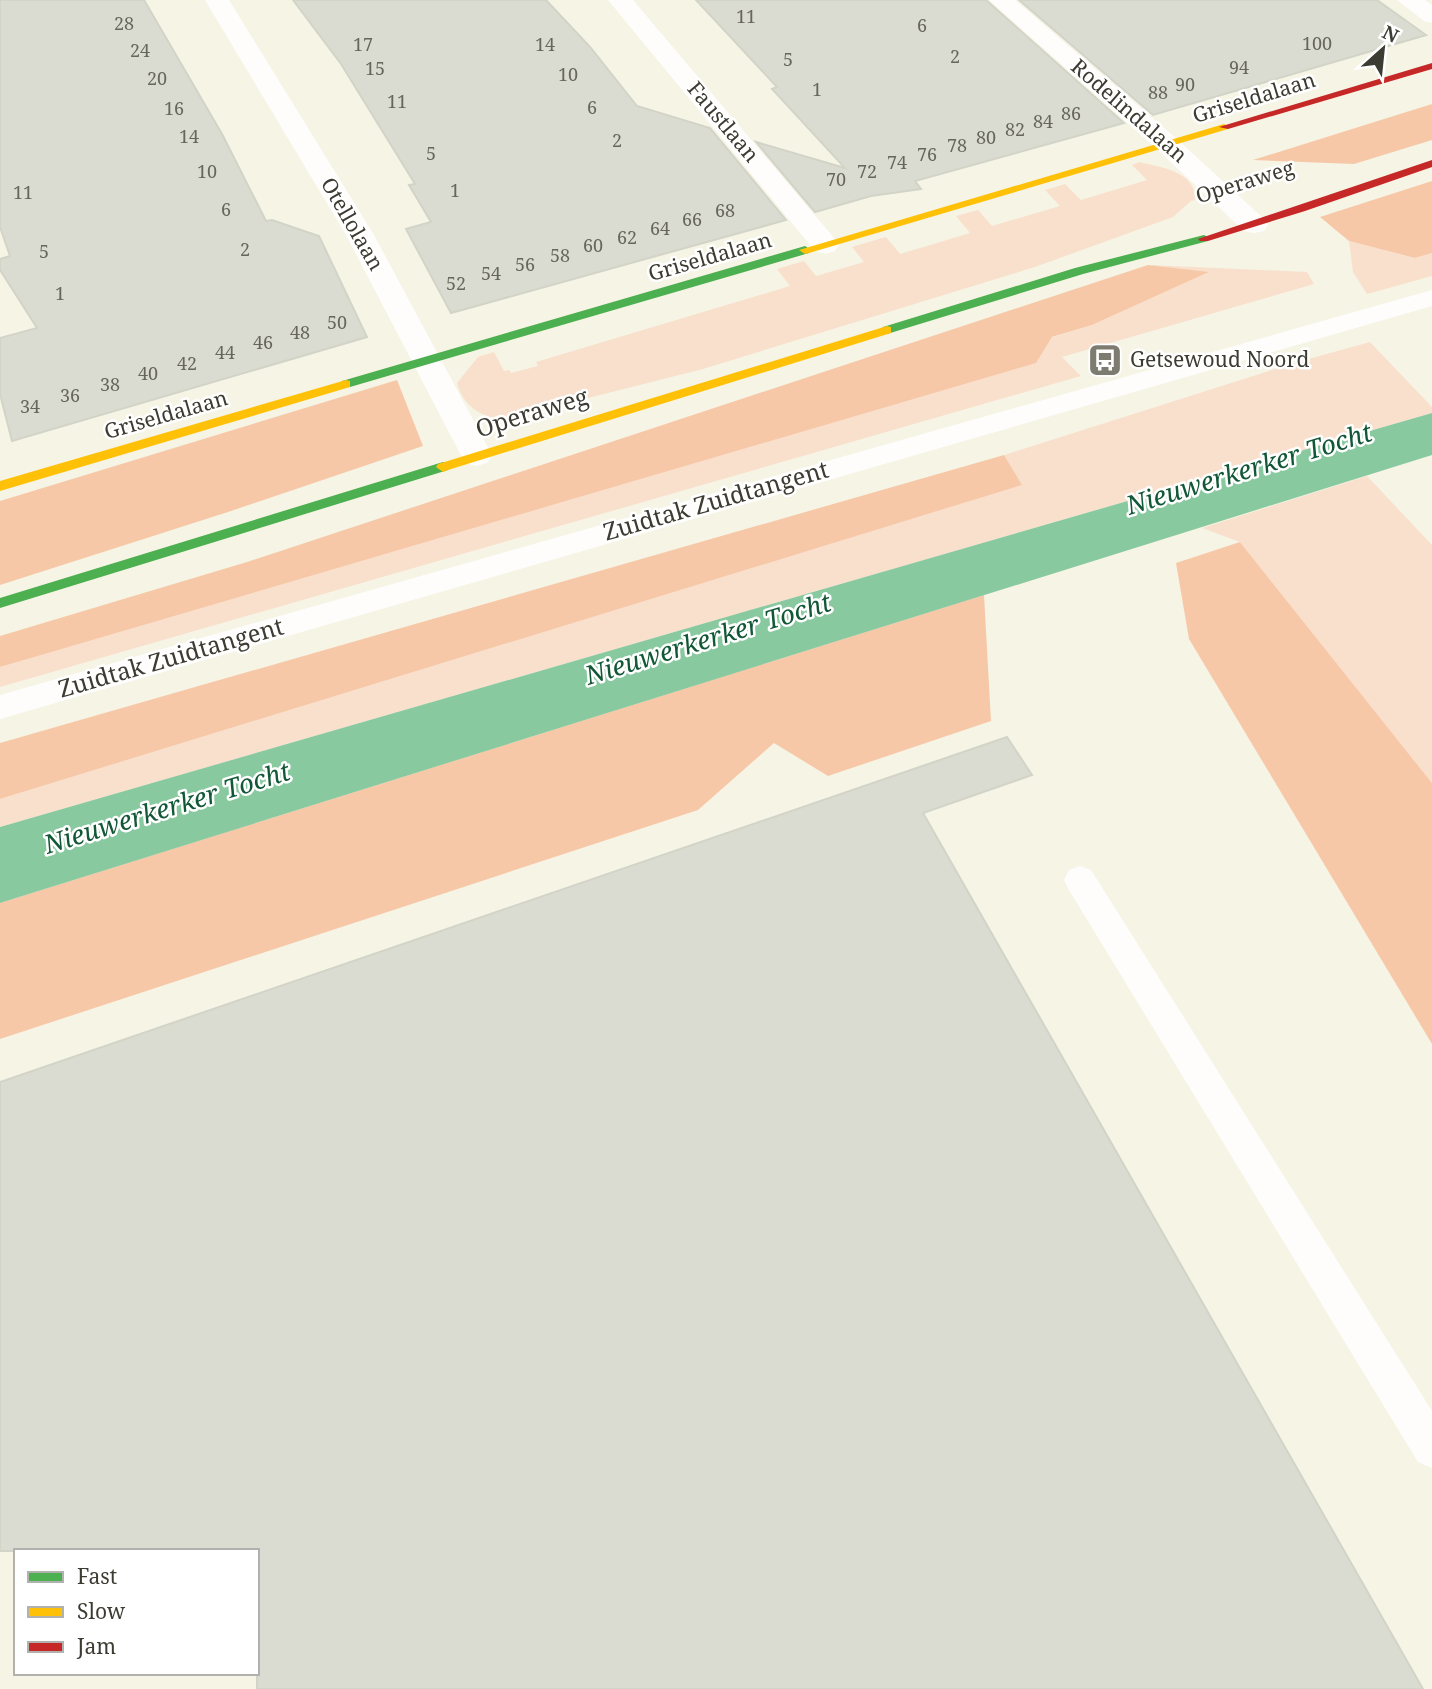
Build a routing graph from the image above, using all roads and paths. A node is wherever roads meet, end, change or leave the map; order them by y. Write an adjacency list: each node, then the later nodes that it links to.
1 (217, 0): 15 (street, Otellolaan)
2 (620, 0): 12 (street, Faustlaan)
3 (1002, 0): 7 (street, Rodelindalaan)
4 (1409, 0): 5 (street)
5 (1432, 16)
6 (1432, 66): 7 (main road, Griseldalaan)
7 (1169, 146): 10 (street, Rodelindalaan); 12 (main road, Griseldalaan)
8 (1432, 161): 9 (main road, Operaweg); 10 (main road, Operaweg)
9 (1349, 174)
10 (1239, 211): 13 (main road, Operaweg)
11 (1150, 237): 13 (main road, Operaweg)
12 (825, 245): 15 (main road, Griseldalaan)
13 (1079, 271): 16 (main road, Operaweg)
14 (1432, 298): 19 (lane, Zuidtak Zuidtangent)
15 (426, 361): 16 (street, Otellolaan); 17 (main road, Griseldalaan)
16 (476, 455): 18 (main road, Operaweg)
17 (0, 486)
18 (0, 603)
19 (0, 707)
20 (1080, 880): 21 (lane)
21 (1432, 1448)

